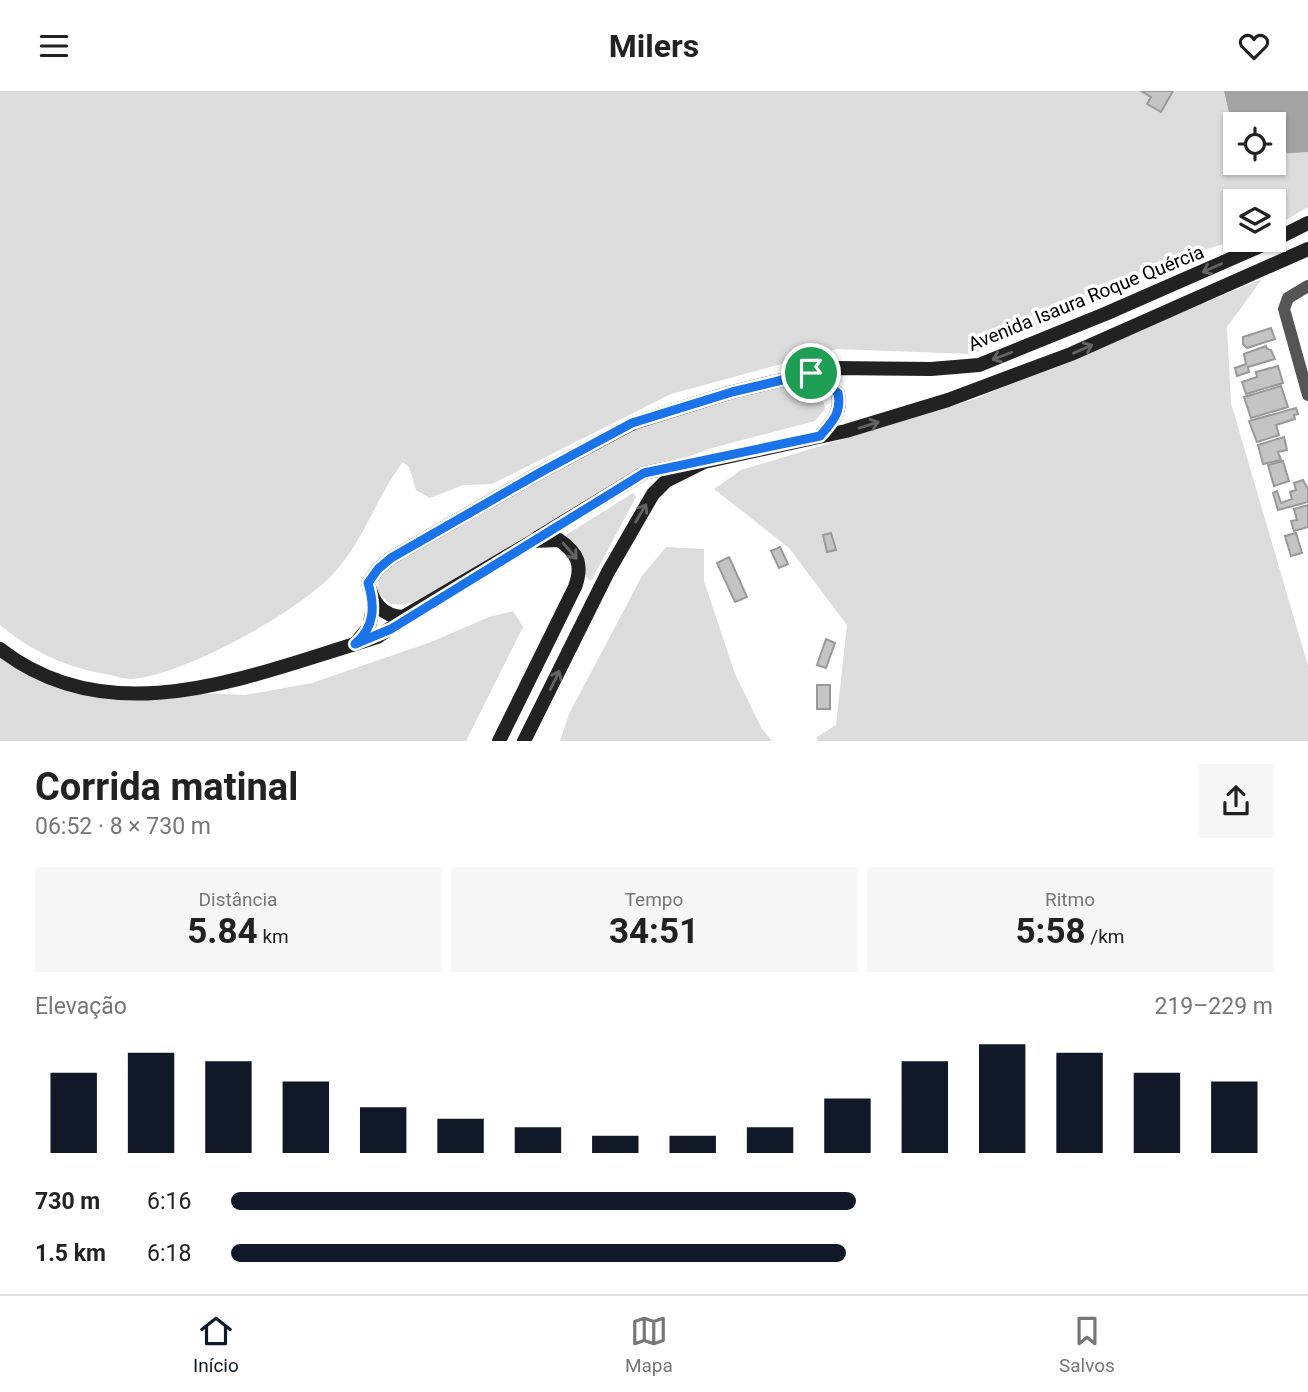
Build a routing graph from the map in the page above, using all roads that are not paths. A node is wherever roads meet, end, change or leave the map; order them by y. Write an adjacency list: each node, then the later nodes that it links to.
1 (1308, 223): 2 (main road, Avenida Isaura Roque Quércia)
2 (1286, 234)
3 (1308, 249): 8 (main road, one-way to 3)
4 (1247, 252): 6 (main road, Avenida Isaura Roque Quércia, one-way to 6)
5 (1308, 286): 7 (street)
6 (811, 373): 8 (main road); 11 (main road, Avenida Isaura Roque Quércia)
7 (1308, 395)
8 (820, 436): 9 (main road)
9 (704, 462): 10 (main road); 16 (main road, one-way to 9)
10 (533, 541): 12 (main road); 15 (main road, one-way to 15)
11 (374, 603): 12 (main road); 13 (main road)
12 (412, 615): 13 (main road)
13 (355, 644): 14 (main road)
14 (0, 649)
15 (499, 741)
16 (524, 741)

